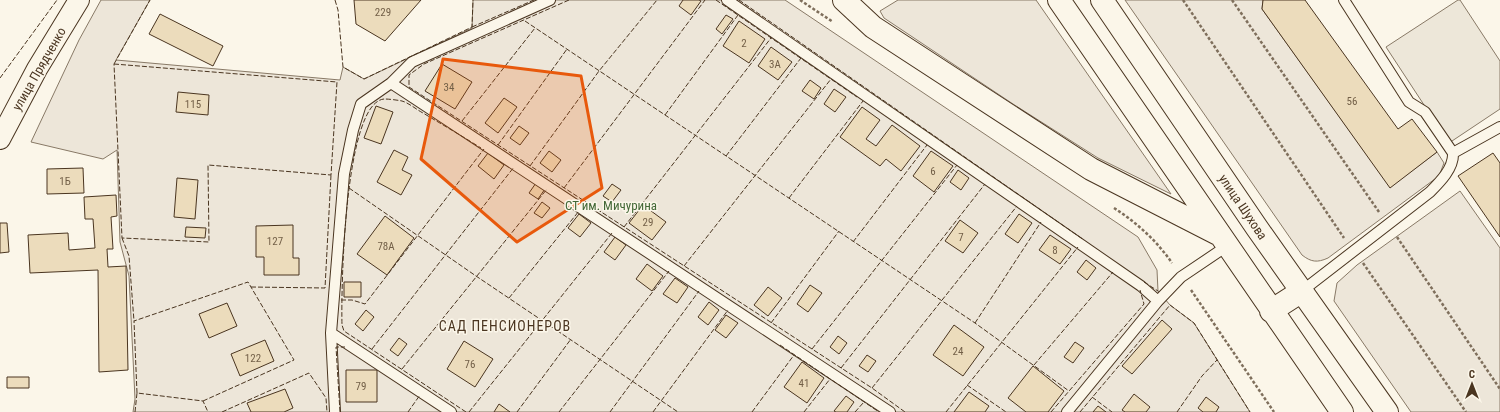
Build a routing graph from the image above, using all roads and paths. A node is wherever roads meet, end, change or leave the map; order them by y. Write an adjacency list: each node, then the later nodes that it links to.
1 (79, 0): 14 (street, улица Прядченко)
2 (550, 0): 12 (lane)
3 (727, 0): 23 (lane)
4 (800, 0): 11 (path)
5 (844, 0): 19 (main road)
6 (1059, 0): 19 (main road)
7 (1102, 0): 18 (main road, улица Шухова)
8 (1183, 0): 20 (path)
9 (1232, 0): 17 (path)
10 (1344, 0): 15 (lane)
11 (839, 26)
12 (391, 83): 25 (lane); 29 (lane)
13 (1500, 127): 15 (lane)
14 (0, 138)
15 (1453, 153): 17 (lane)
16 (1109, 204): 21 (path)
17 (1388, 225): 20 (lane); 26 (path)
18 (1257, 228): 19 (main road); 22 (main road, улица Шухова)
19 (1224, 241): 21 (lane); 24 (main road)
20 (1354, 251): 22 (lane); 34 (path)
21 (1181, 277): 23 (lane); 31 (path)
22 (1302, 291): 24 (main road); 33 (main road, улица Шухова)
23 (1158, 301): 30 (lane)
24 (1271, 311): 32 (main road)
25 (331, 333): 27 (lane); 28 (lane)
26 (1500, 389)
27 (335, 412)
28 (451, 412)
29 (890, 412)
30 (1067, 412)
31 (1274, 412)
32 (1342, 412)
33 (1387, 412)
34 (1466, 412)

